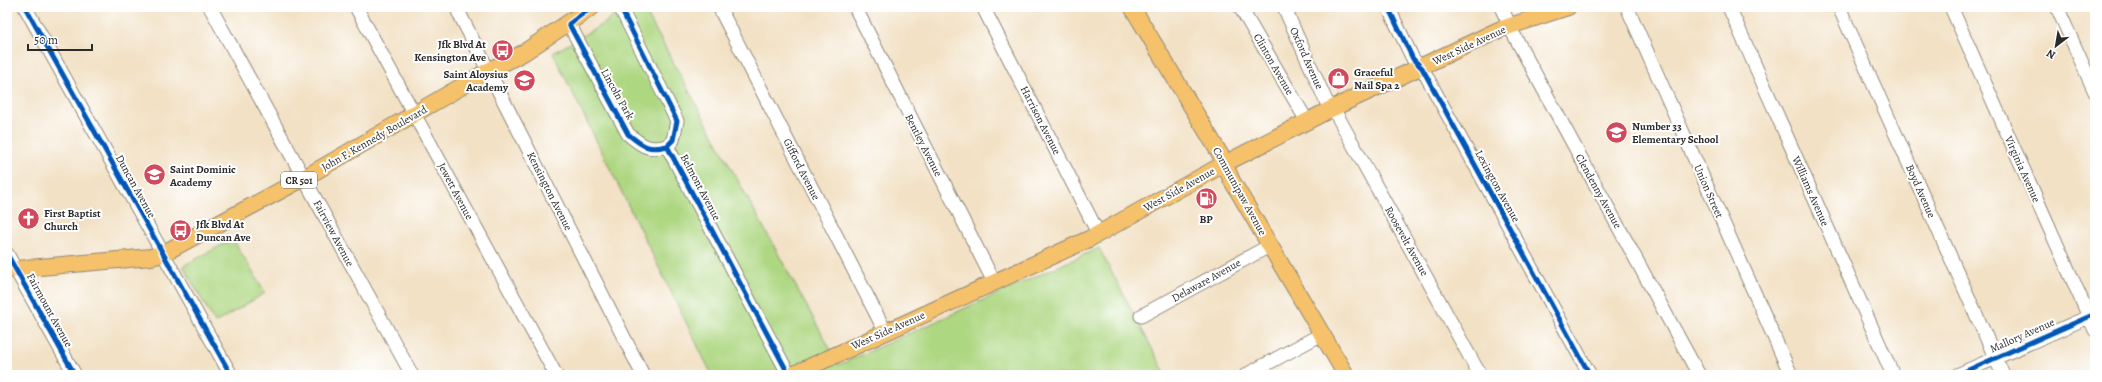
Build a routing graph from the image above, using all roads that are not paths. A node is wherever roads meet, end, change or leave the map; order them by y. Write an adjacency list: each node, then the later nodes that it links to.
1 (25, 7): 35 (street, Duncan Avenue)
2 (210, 7): 31 (street, Fairview Avenue)
3 (356, 7): 27 (street, Jewett Avenue)
4 (456, 7): 24 (street, Kensington Avenue)
5 (592, 7): 21 (main road, John F. Kennedy Boulevard / CR 501)
6 (620, 7): 29 (street, Belmont Avenue)
7 (719, 7): 41 (street, Gifford Avenue)
8 (855, 7): 37 (street, Bentley Avenue)
9 (983, 7): 32 (street, Harrison Avenue)
10 (1132, 7): 30 (main road, Communipaw Avenue)
11 (1240, 7): 28 (street, Clinton Avenue)
12 (1284, 7): 26 (street, Oxford Avenue)
13 (1388, 7): 23 (street, Lexington Avenue)
14 (1501, 7): 22 (street, Clendenny Avenue)
15 (1568, 7): 22 (main road, West Side Avenue)
16 (1627, 7): 55 (street, Union Street)
17 (1729, 7): 56 (street, Williams Avenue)
18 (1839, 7): 43 (street, Boyd Avenue)
19 (1951, 7): 38 (street, Virginia Avenue)
20 (2057, 7): 25 (street)
21 (569, 24): 24 (main road, John F. Kennedy Boulevard / CR 501); 29 (street, Lincoln Park)
22 (1510, 26): 23 (main road, West Side Avenue); 54 (street, Clendenny Avenue)
23 (1422, 68): 26 (main road, West Side Avenue); 53 (street, Lexington Avenue)
24 (488, 71): 27 (main road, John F. Kennedy Boulevard / CR 501); 48 (street, Kensington Avenue)
25 (2095, 92)
26 (1333, 108): 28 (main road, West Side Avenue); 52 (street, Roosevelt Avenue)
27 (414, 115): 31 (main road, John F. Kennedy Boulevard / CR 501); 47 (street, Jewett Avenue)
28 (1307, 121): 30 (main road, West Side Avenue)
29 (667, 146): 49 (street, Belmont Avenue)
30 (1224, 164): 32 (main road, West Side Avenue); 33 (main road, Communipaw Avenue)
31 (304, 178): 35 (main road, John F. Kennedy Boulevard / CR 501); 46 (street, Fairview Avenue)
32 (1098, 234): 37 (main road, West Side Avenue)
33 (1270, 245): 39 (street, Delaware Avenue); 42 (main road, Communipaw Avenue)
34 (7, 254): 36 (street, Fairmount Avenue)
35 (162, 254): 36 (main road, John F. Kennedy Boulevard / CR 501); 45 (street, Duncan Avenue)
36 (11, 270): 44 (street, Fairmount Avenue)
37 (994, 282): 41 (main road, West Side Avenue)
38 (2092, 315): 40 (street, Virginia Avenue); 43 (street, Mallory Avenue)
39 (1141, 316)
40 (2095, 330)
41 (885, 331): 49 (main road, West Side Avenue)
42 (1322, 334): 50 (street); 51 (main road, Communipaw Avenue)
43 (1996, 358): 57 (street, Mallory Avenue); 58 (street, Boyd Avenue)
44 (74, 374)
45 (231, 375)
46 (412, 375)
47 (556, 375)
48 (643, 375)
49 (791, 375)
50 (1246, 375)
51 (1346, 375)
52 (1480, 375)
53 (1590, 375)
54 (1699, 375)
55 (1791, 375)
56 (1893, 375)
57 (1957, 375)
58 (2004, 375)

